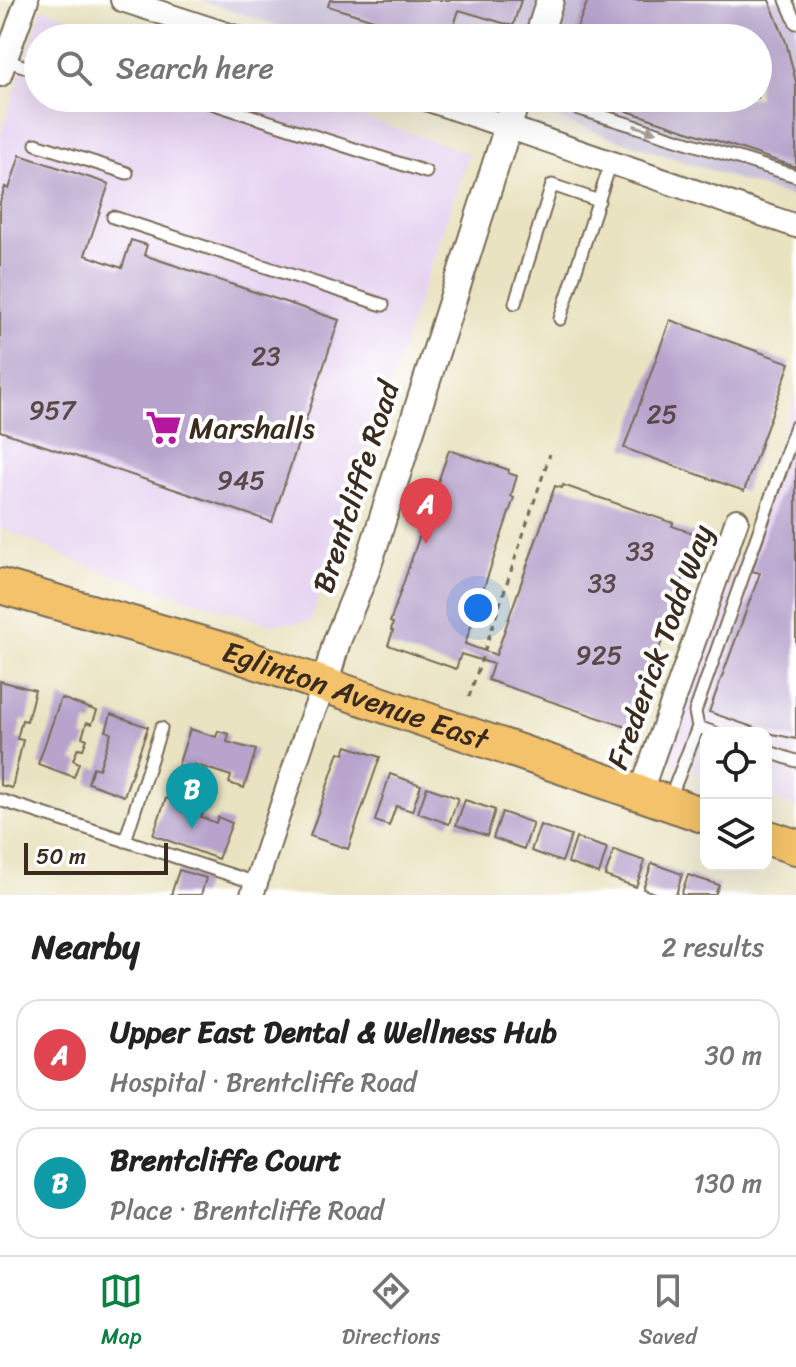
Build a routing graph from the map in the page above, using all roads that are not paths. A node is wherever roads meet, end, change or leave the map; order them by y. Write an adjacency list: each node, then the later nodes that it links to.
1 (27, 0): 8 (street)
2 (122, 0): 6 (street)
3 (550, 0): 7 (street)
4 (786, 0): 5 (lane)
5 (796, 23)
6 (186, 24)
7 (542, 24)
8 (3, 68): 9 (lane)
9 (24, 70)
10 (239, 112): 17 (lane)
11 (465, 112): 14 (street)
12 (512, 112): 14 (street, Brentcliffe Road)
13 (589, 112): 19 (lane, one-way to 19)
14 (507, 126): 16 (street); 29 (street, Brentcliffe Road)
15 (36, 144): 18 (lane)
16 (611, 162): 20 (lane); 22 (street)
17 (426, 172)
18 (127, 173)
19 (796, 176)
20 (599, 201): 23 (lane); 25 (lane)
21 (113, 217): 24 (lane)
22 (796, 226)
23 (515, 303)
24 (383, 305)
25 (560, 319)
26 (796, 426): 30 (lane)
27 (737, 520): 34 (street, Frederick Todd Way)
28 (0, 586): 29 (main road, Eglinton Avenue East)
29 (324, 686): 34 (main road, Eglinton Avenue East); 40 (street, Brentcliffe Road)
30 (698, 727): 34 (lane)
31 (161, 728): 38 (lane)
32 (772, 753): 33 (lane)
33 (796, 761)
34 (654, 799): 36 (main road, Eglinton Avenue East)
35 (0, 800): 38 (lane)
36 (700, 814)
37 (772, 839): 39 (main road)
38 (125, 841): 40 (lane)
39 (796, 847)
40 (254, 889)

